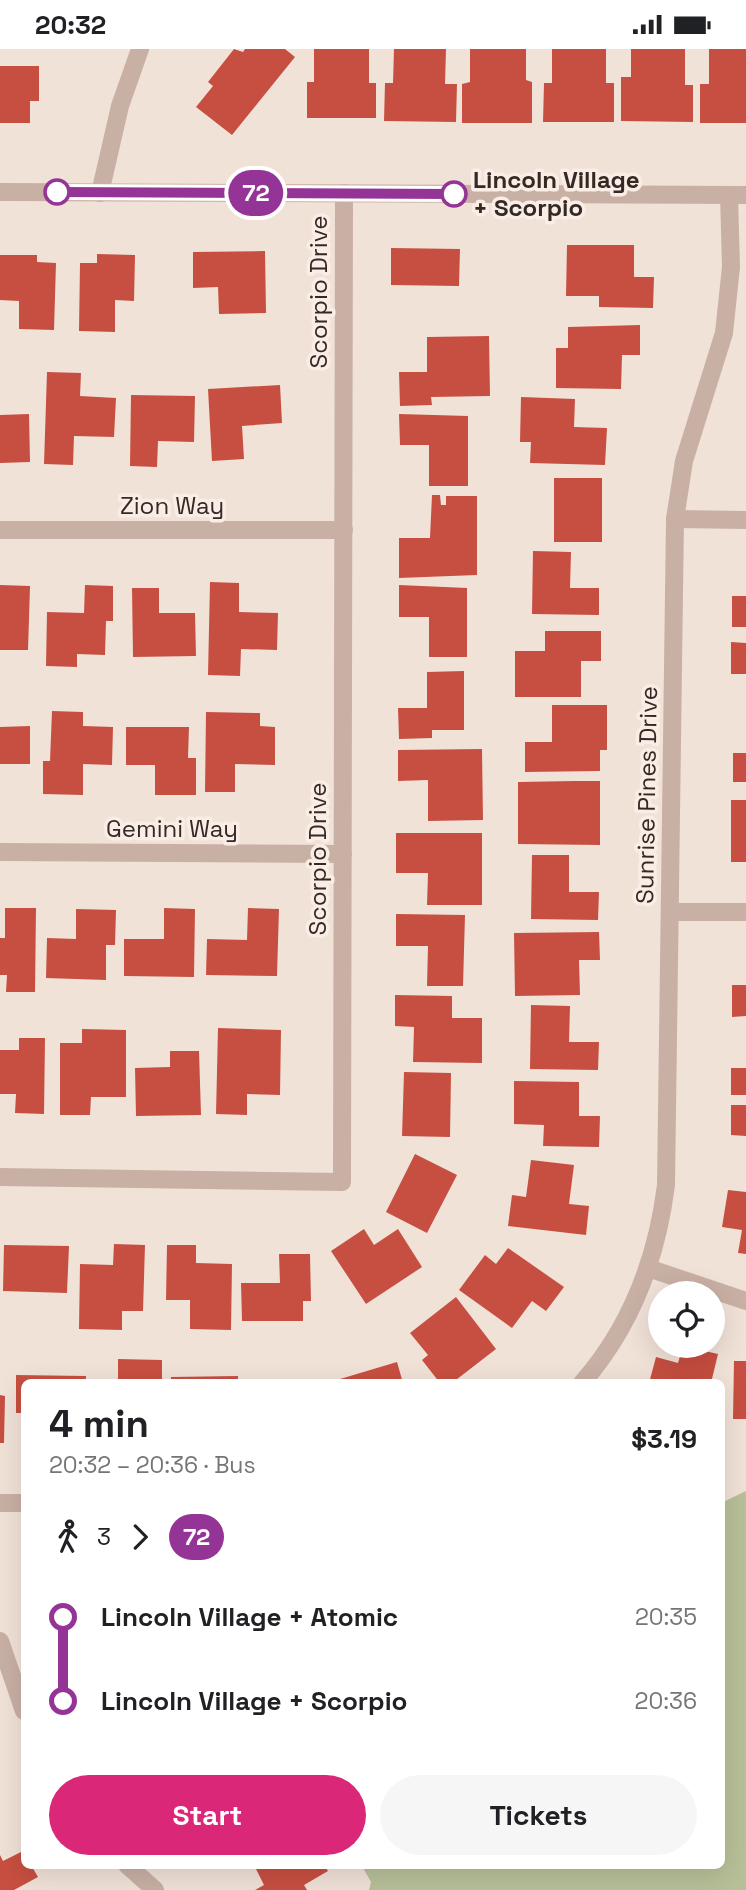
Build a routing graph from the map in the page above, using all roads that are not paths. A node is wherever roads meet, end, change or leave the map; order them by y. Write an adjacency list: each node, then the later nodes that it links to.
1 (140, 49): 3 (street)
2 (0, 192): 3 (street)
3 (100, 193): 4 (street)
4 (344, 193): 5 (street); 9 (street, Scorpio Drive)
5 (737, 195): 6 (street, Sunrise Pines Drive)
6 (675, 519): 7 (street); 12 (street, Sunrise Pines Drive)
7 (746, 520)
8 (0, 530): 9 (street, Zion Way)
9 (344, 530): 11 (street, Scorpio Drive)
10 (0, 852): 11 (street, Gemini Way)
11 (343, 854): 14 (street, Scorpio Drive)
12 (670, 912): 13 (street); 15 (street, Sunrise Pines Drive)
13 (746, 912)
14 (0, 1177)
15 (648, 1268): 16 (street); 17 (street, Sunrise Pines Drive)
16 (746, 1301)
17 (585, 1379)
18 (0, 1503): 19 (street)
19 (21, 1503)
20 (0, 1641): 21 (street)
21 (21, 1702)
22 (131, 1869): 23 (street)
23 (155, 1890)

